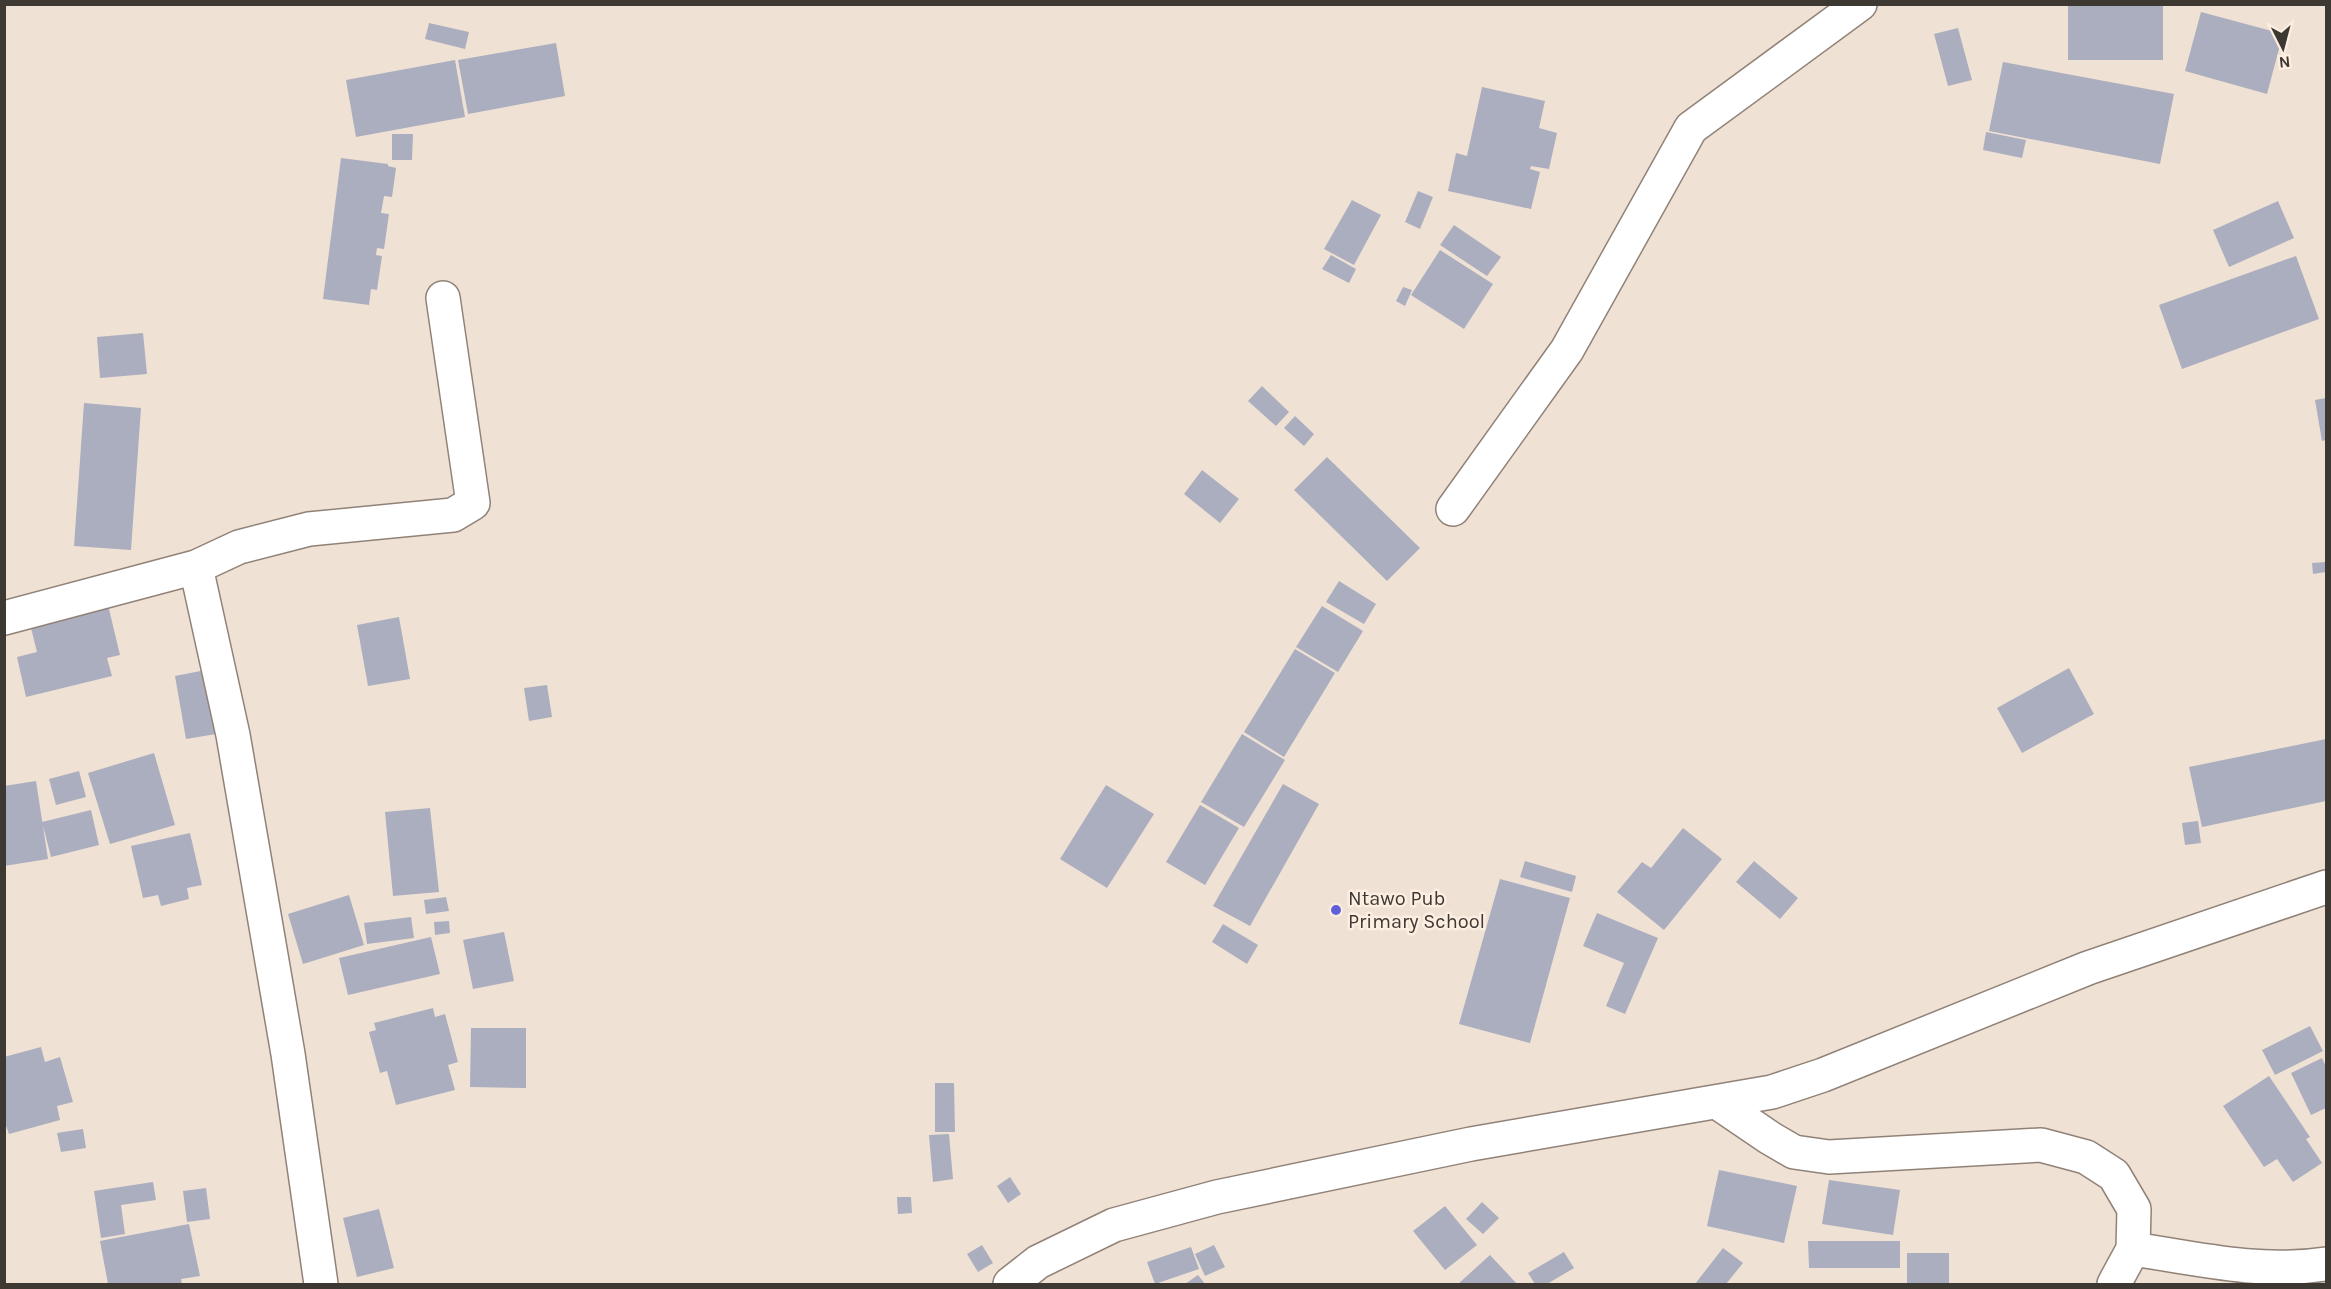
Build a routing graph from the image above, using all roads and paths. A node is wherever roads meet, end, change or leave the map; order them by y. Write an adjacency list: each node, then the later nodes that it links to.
1 (1860, 4): 3 (street)
2 (442, 298): 4 (street)
3 (1454, 509)
4 (196, 567): 5 (street); 10 (street)
5 (4, 618)
6 (2326, 887): 7 (street)
7 (1717, 1102): 8 (street); 11 (street)
8 (2133, 1249): 9 (street); 12 (street)
9 (2326, 1264)
10 (321, 1284)
11 (1010, 1284)
12 (2114, 1284)

